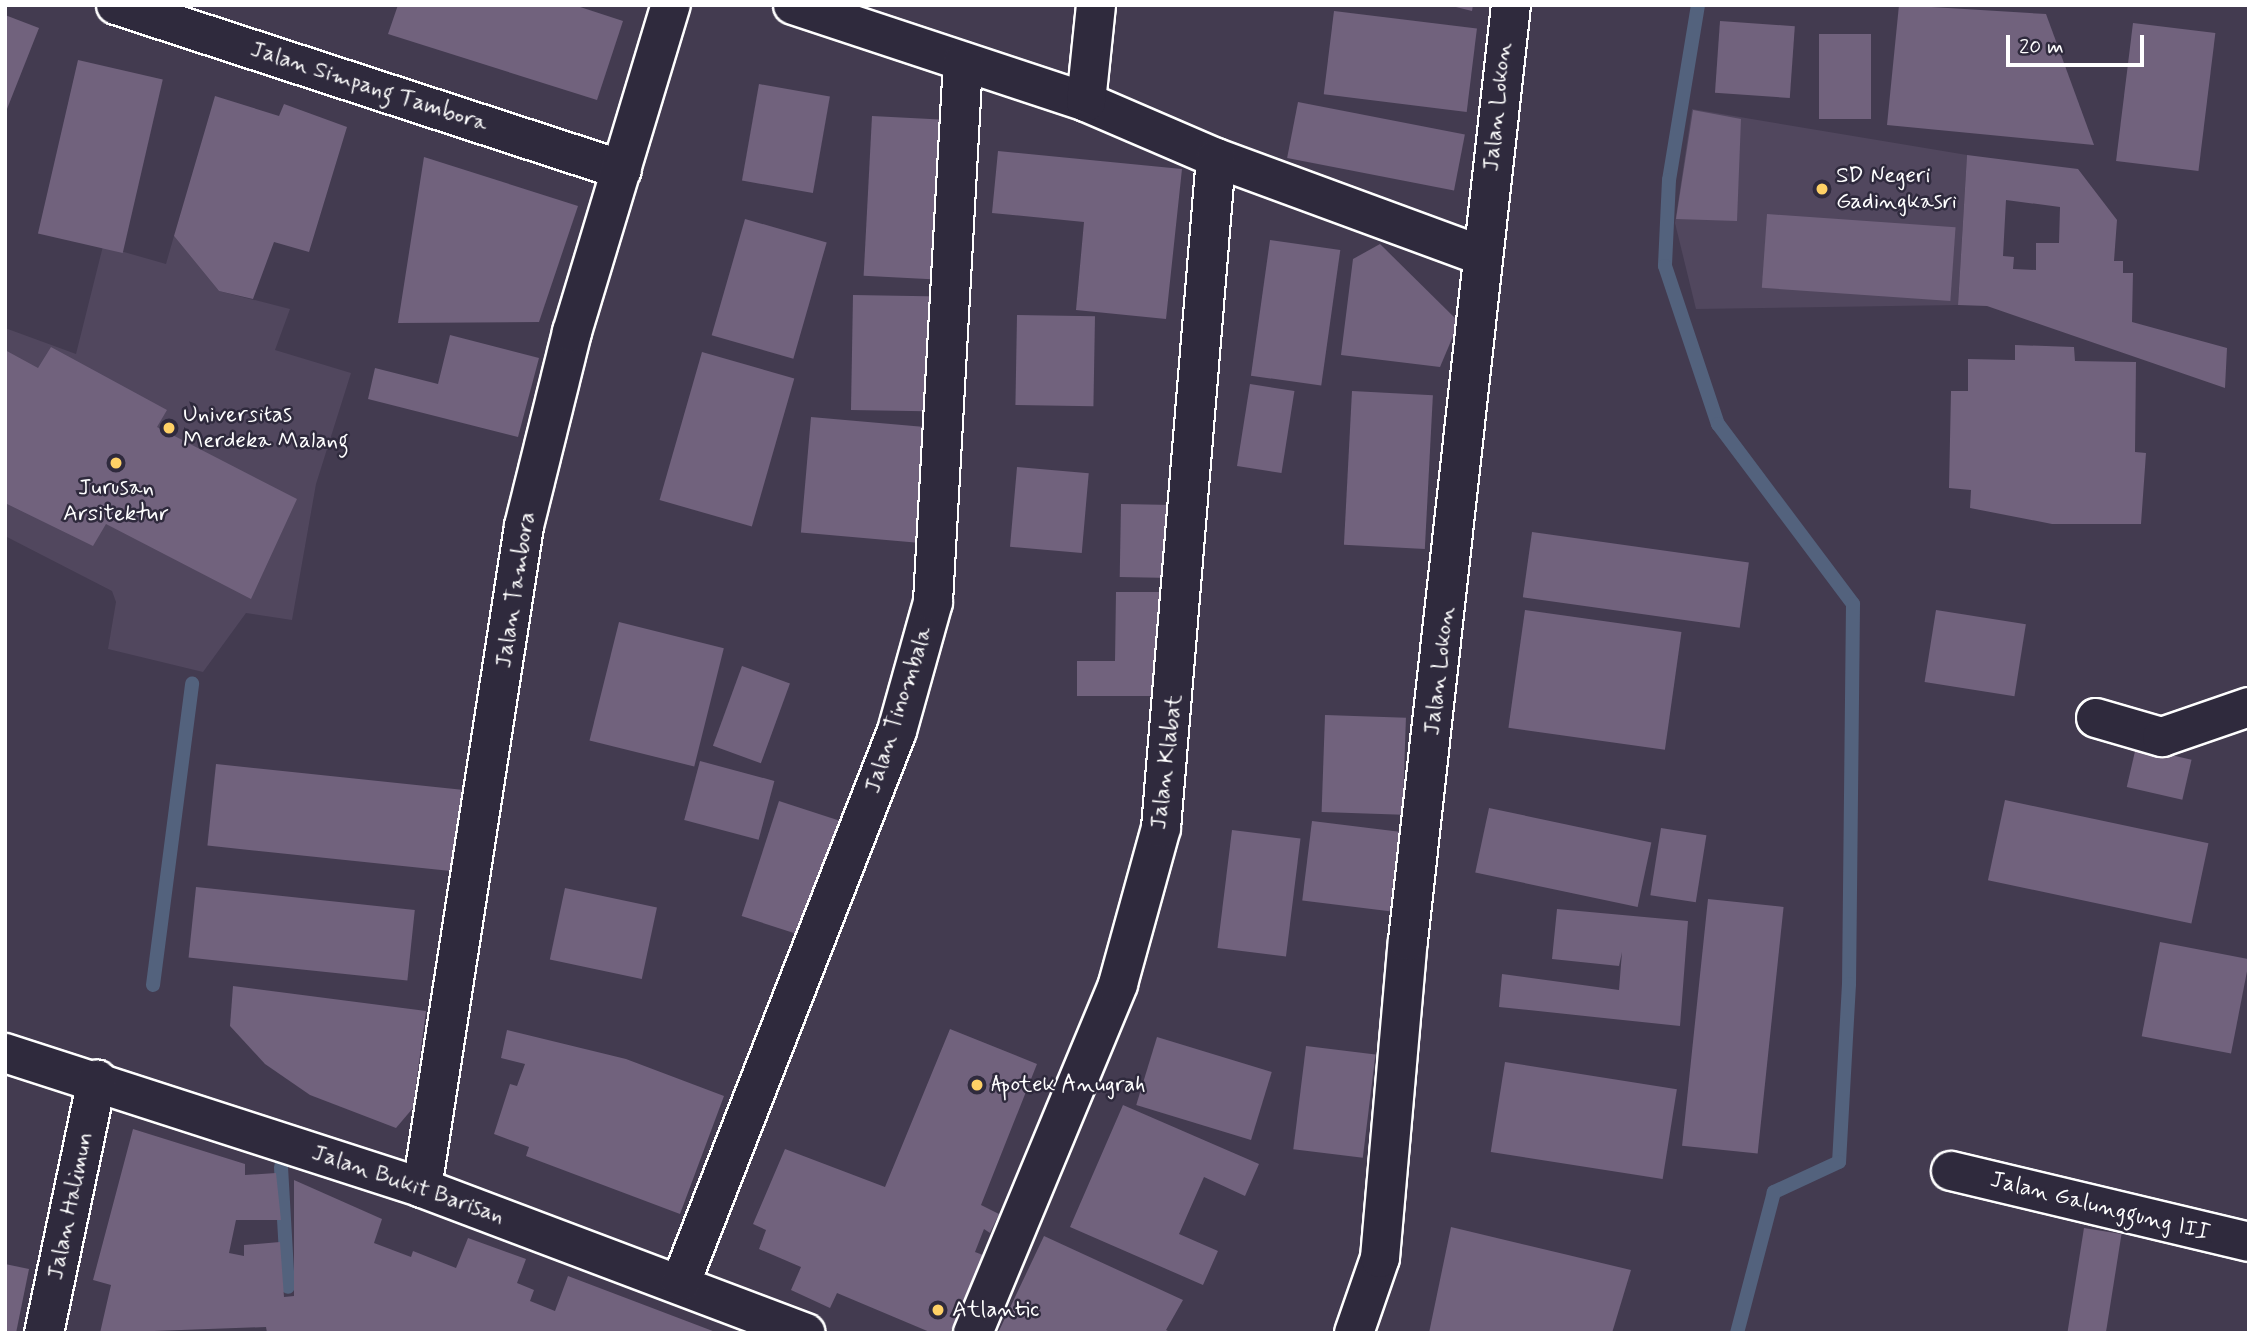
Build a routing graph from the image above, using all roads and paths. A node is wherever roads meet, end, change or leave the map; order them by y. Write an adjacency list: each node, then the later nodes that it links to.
1 (117, 5): 9 (street, Jalan Simpang Tambora)
2 (671, 5): 9 (street, Jalan Tambora)
3 (793, 5): 6 (street)
4 (1096, 5): 7 (street)
5 (1511, 5): 10 (street, Jalan Lokon)
6 (962, 62): 7 (street); 18 (street, Jalan Tinombala)
7 (1086, 103): 8 (street)
8 (1216, 158): 10 (street); 21 (street, Jalan Klabat)
9 (622, 170): 16 (street, Jalan Tambora)
10 (1483, 256): 22 (street, Jalan Lokon)
11 (2249, 707): 12 (street)
12 (2096, 718)
13 (5, 1053): 14 (street, Jalan Bukit Barisan)
14 (97, 1079): 16 (street, Jalan Bukit Barisan); 19 (street, Jalan Halimun)
15 (1951, 1171): 17 (street, Jalan Galunggung III)
16 (422, 1188): 18 (street, Jalan Bukit Barisan)
17 (2249, 1242)
18 (681, 1282): 20 (street, Jalan Bukit Barisan)
19 (44, 1333)
20 (806, 1333)
21 (973, 1333)
22 (1354, 1333)

